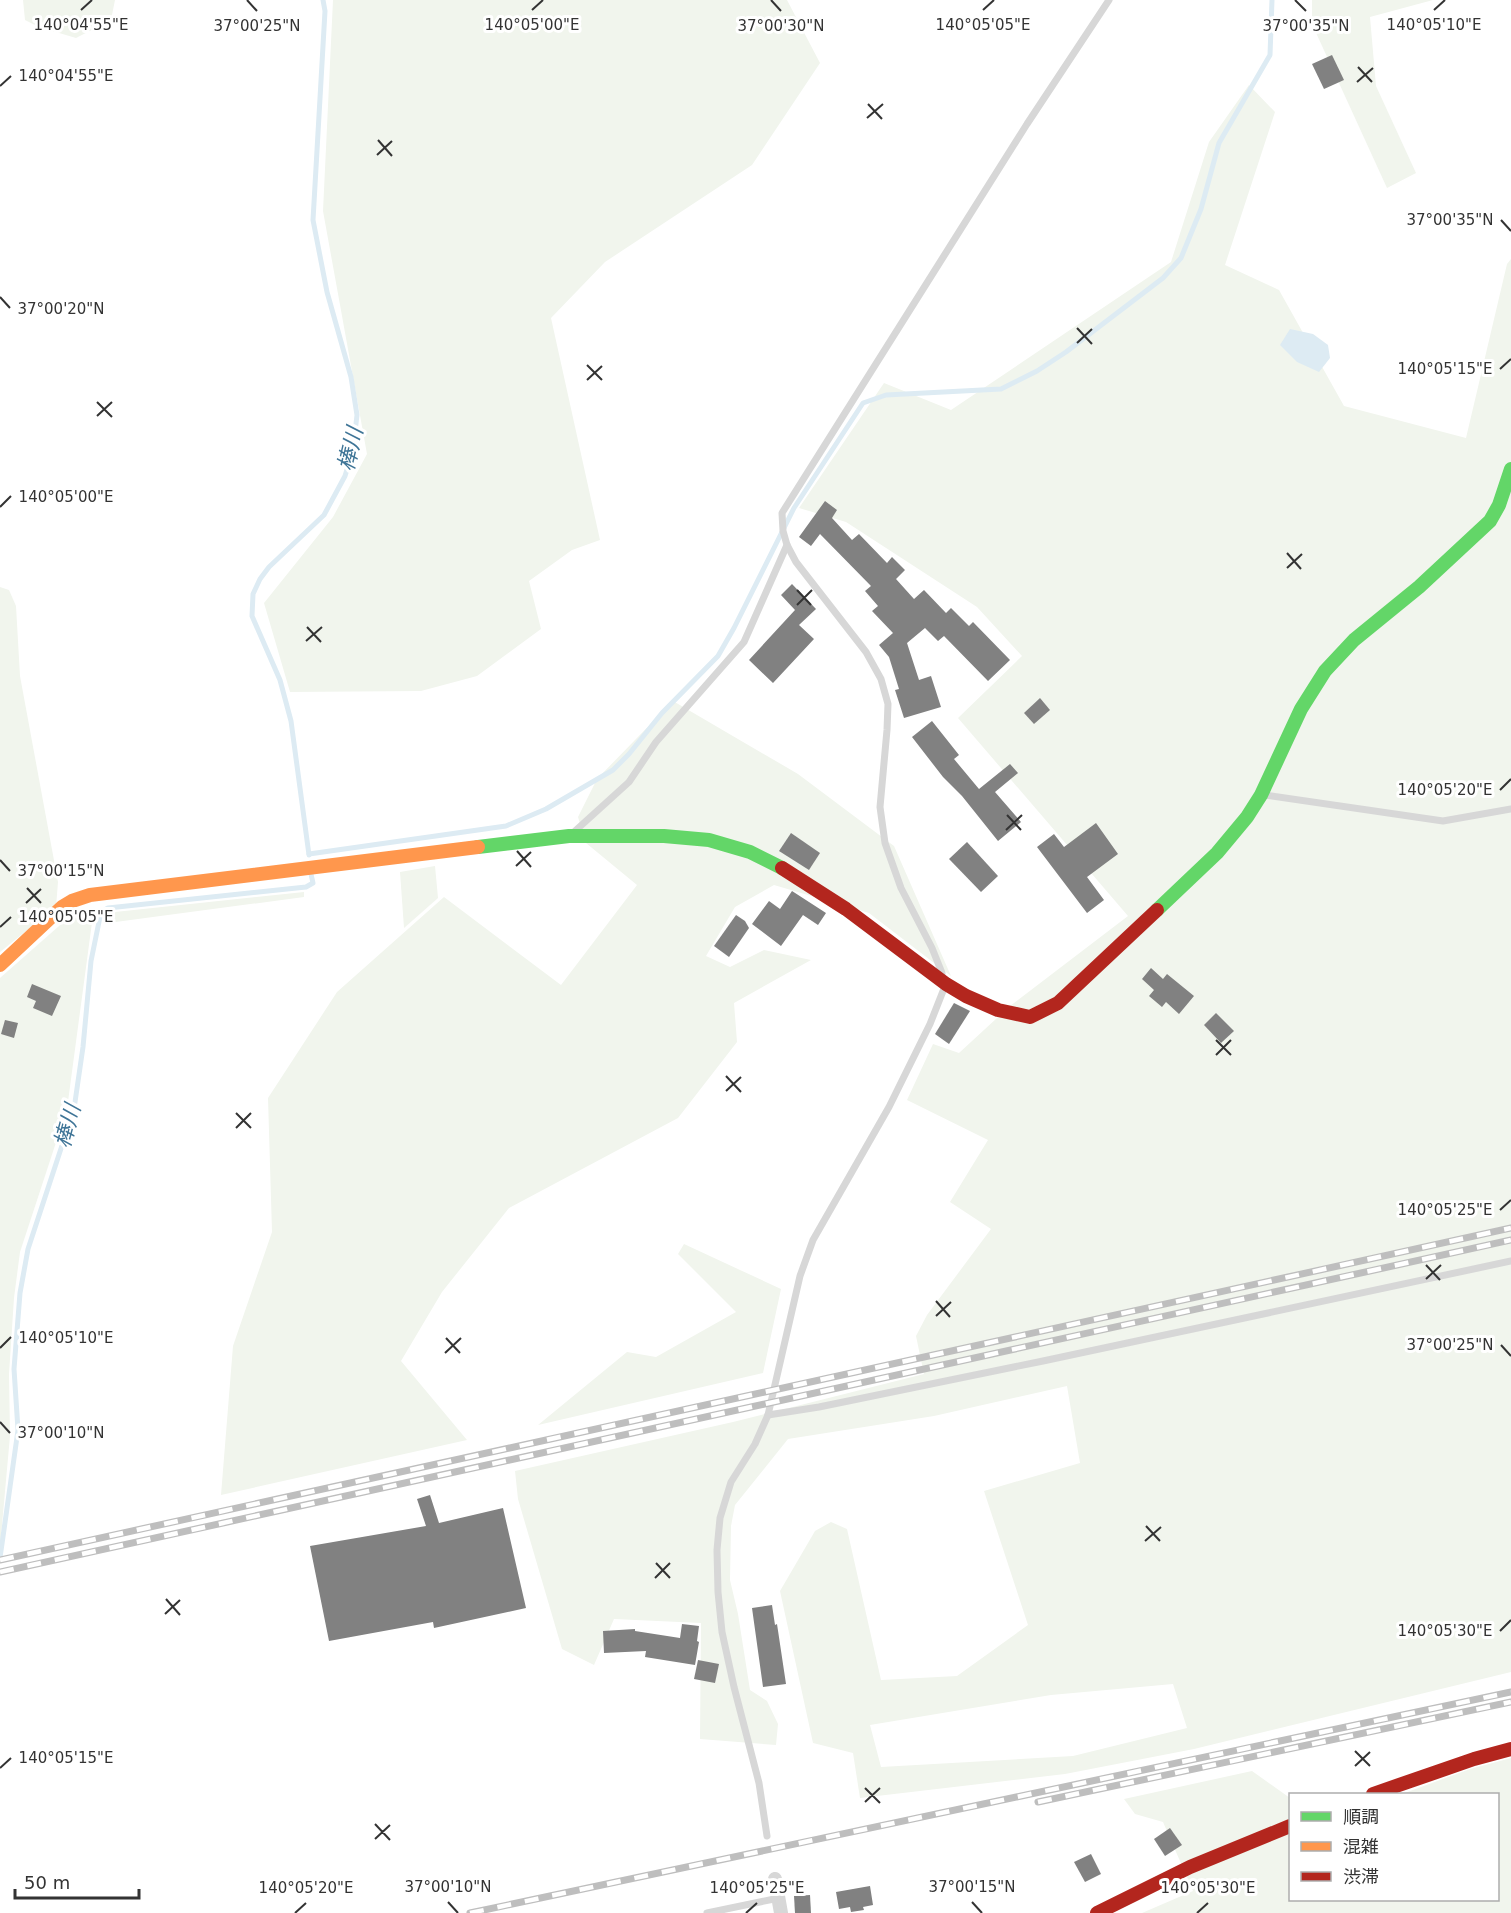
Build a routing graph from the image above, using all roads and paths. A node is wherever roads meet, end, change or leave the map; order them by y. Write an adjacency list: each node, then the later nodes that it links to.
1 (1109, 0): 3 (lane)
2 (1511, 469): 4 (street)
3 (787, 545): 6 (lane); 8 (lane)
4 (1261, 795): 5 (lane); 8 (street)
5 (1511, 809)
6 (569, 836): 7 (street); 8 (street)
7 (0, 965)
8 (946, 984): 10 (lane)
9 (1511, 1261): 10 (lane)
10 (768, 1415): 14 (lane)
11 (1511, 1749): 12 (street)
12 (1375, 1793)
13 (1289, 1826): 19 (street)
14 (767, 1836)
15 (775, 1879): 16 (street)
16 (778, 1898): 17 (lane); 18 (street)
17 (707, 1913)
18 (781, 1913)
19 (1097, 1913)

